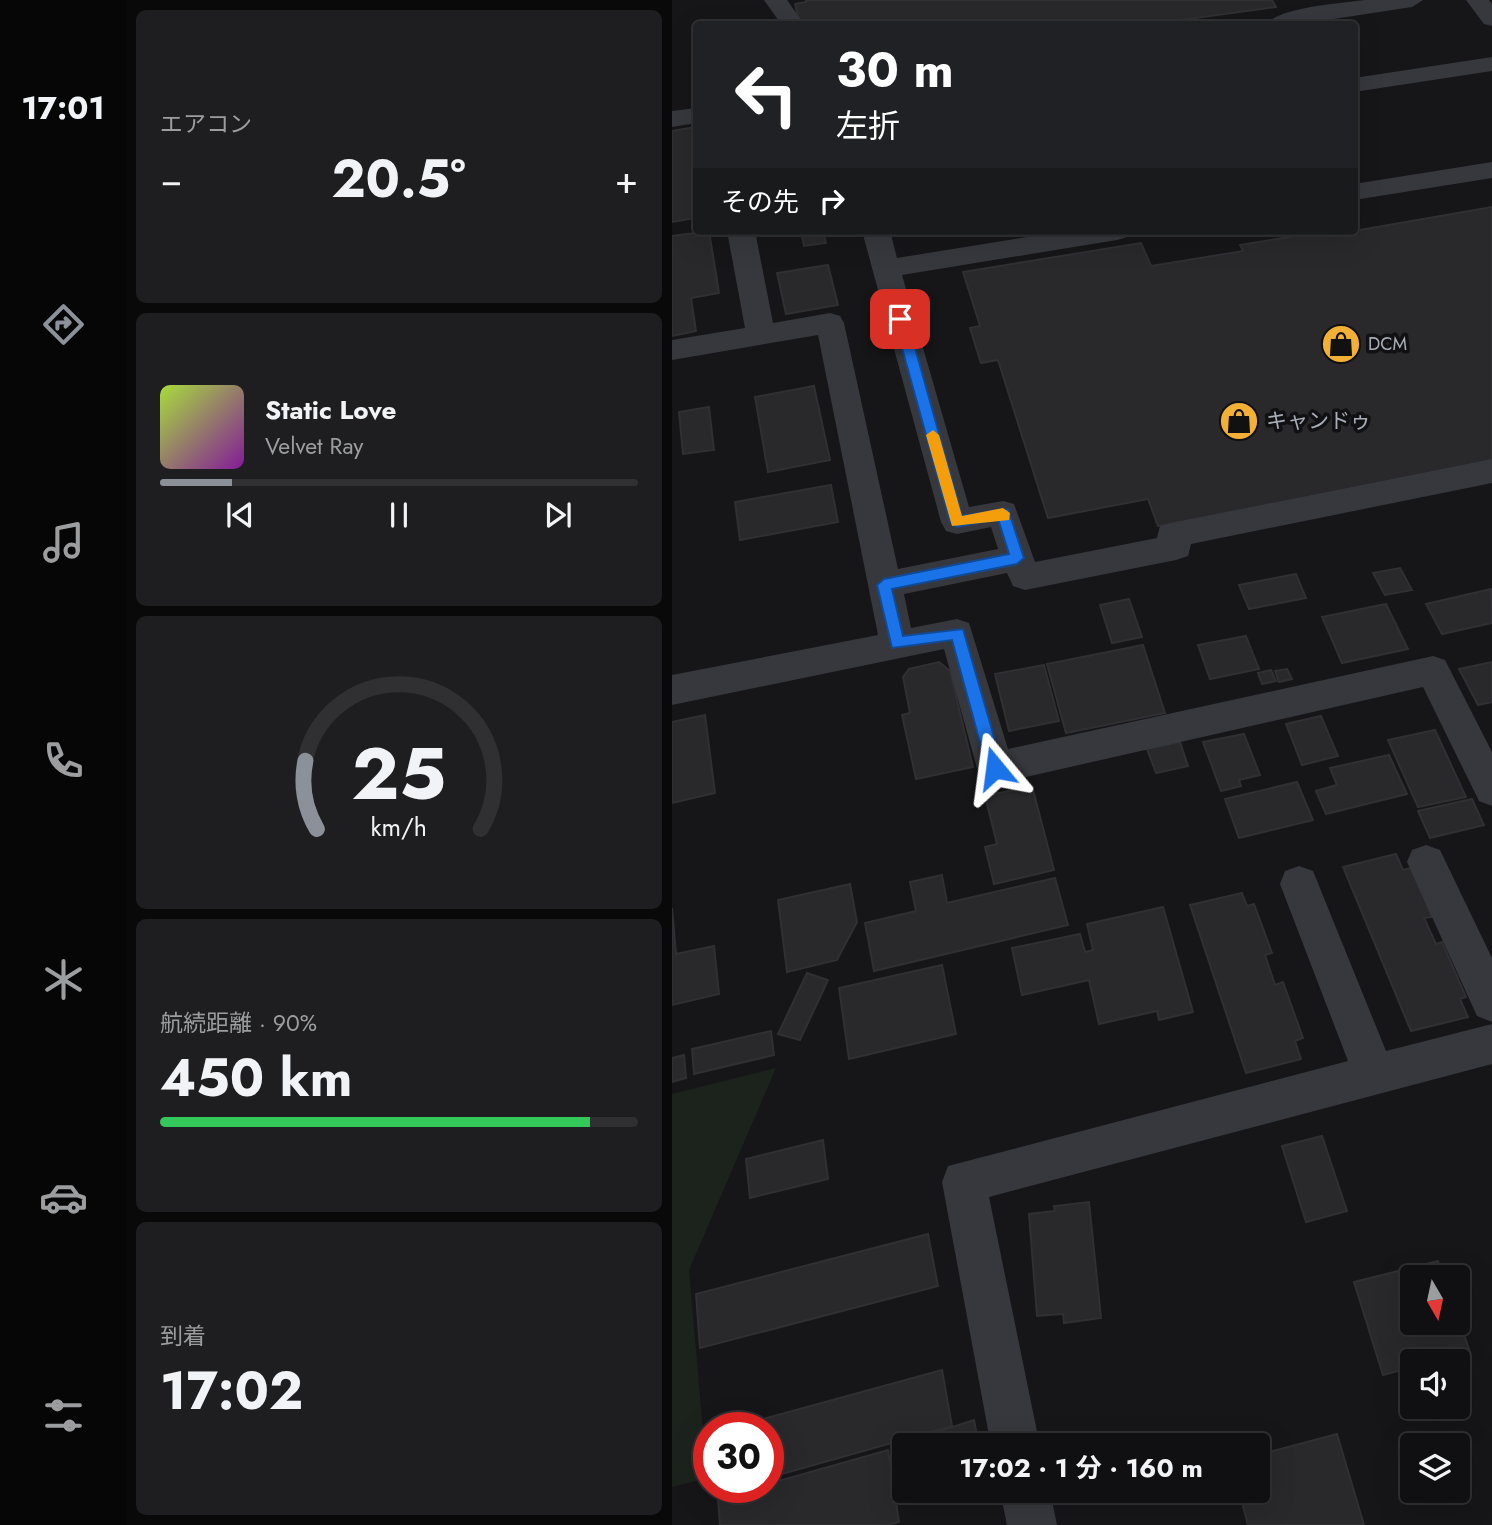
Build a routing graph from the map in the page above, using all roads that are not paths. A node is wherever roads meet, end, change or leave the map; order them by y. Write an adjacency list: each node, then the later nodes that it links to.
1 (775, 0): 6 (street)
2 (1412, 0): 4 (street)
3 (1477, 0): 5 (street)
4 (1290, 14)
5 (1492, 19)
6 (790, 21)
7 (1488, 76): 8 (street)
8 (1358, 85)
9 (693, 116): 10 (street)
10 (672, 119)
11 (1492, 170): 12 (street)
12 (1358, 191)
13 (742, 235): 17 (street)
14 (877, 235): 16 (street)
15 (1093, 235): 16 (street)
16 (886, 269): 20 (street)
17 (761, 335): 18 (street); 21 (street)
18 (672, 350)
19 (1492, 471): 20 (street)
20 (1017, 558): 21 (street)
21 (884, 585): 22 (street)
22 (897, 643): 23 (street); 24 (street)
23 (672, 690)
24 (1492, 790)
25 (1426, 862): 27 (street)
26 (1299, 884): 29 (street)
27 (1492, 1002)
28 (1492, 1044): 29 (street)
29 (1375, 1075): 30 (street)
30 (1013, 1433)
31 (1027, 1503): 32 (street)
32 (1032, 1525)

